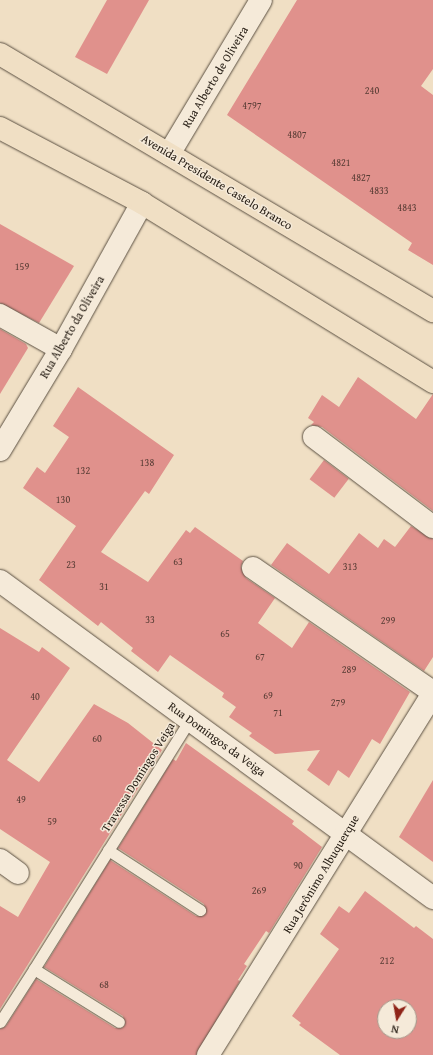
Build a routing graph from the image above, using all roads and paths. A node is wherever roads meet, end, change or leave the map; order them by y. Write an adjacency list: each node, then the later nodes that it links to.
1 (261, 0): 4 (street, Rua Alberto de Oliveira)
2 (0, 54): 4 (main road, Avenida Presidente Castelo Branco)
3 (0, 128): 5 (main road)
4 (169, 154): 6 (main road, Avenida Presidente Castelo Branco)
5 (142, 203): 8 (street, Rua Alberto da Oliveira); 9 (main road)
6 (433, 311)
7 (0, 315): 8 (street)
8 (61, 349): 11 (street, Rua Alberto da Oliveira)
9 (433, 382)
10 (314, 437): 12 (street)
11 (0, 450)
12 (433, 527)
13 (253, 568): 15 (street)
14 (0, 581): 16 (street, Rua Domingos da Veiga)
15 (433, 693): 17 (street, Rua Jerônimo Albuquerque)
16 (190, 719): 17 (street, Rua Domingos da Veiga); 18 (lane, Travessa Domingos Veiga)
17 (345, 833): 21 (street, Rua Domingos da Veiga); 26 (street, Rua Jerônimo Albuquerque)
18 (108, 850): 22 (lane, Travessa Domingos Veiga); 23 (lane, Travessa Domingos Veiga)
19 (0, 860): 20 (street)
20 (18, 873)
21 (433, 898)
22 (200, 910)
23 (34, 969): 24 (lane, Travessa Domingos Veiga); 25 (lane)
24 (0, 1022)
25 (119, 1022)
26 (208, 1055)

